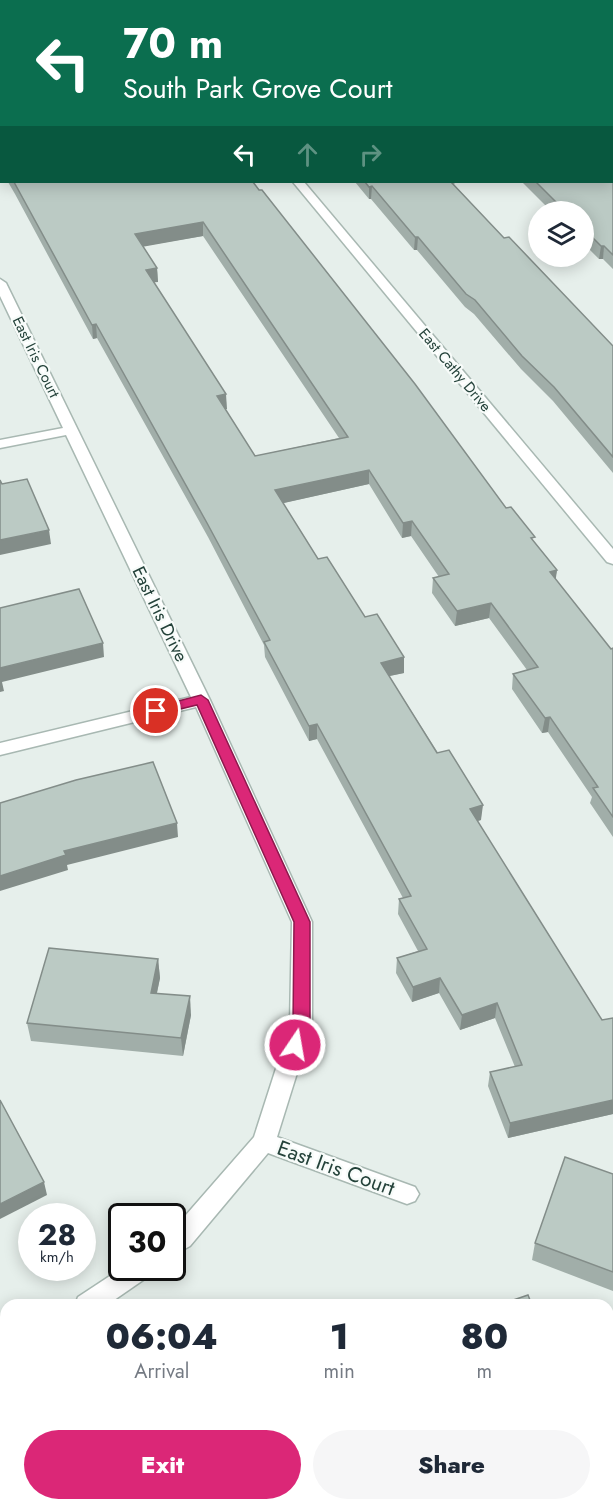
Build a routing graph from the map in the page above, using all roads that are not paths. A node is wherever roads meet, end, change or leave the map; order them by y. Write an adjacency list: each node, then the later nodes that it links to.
1 (299, 183): 5 (street, East Cathy Drive)
2 (0, 283): 3 (street, East Iris Court)
3 (72, 430): 4 (street); 6 (street, East Iris Drive)
4 (0, 444)
5 (613, 559)
6 (201, 700): 7 (street); 8 (street, East Iris Drive)
7 (0, 749)
8 (264, 1142): 9 (street, East Iris Court); 10 (street)
9 (408, 1194)
10 (186, 1233)
11 (122, 1281): 12 (street)
12 (96, 1299)

